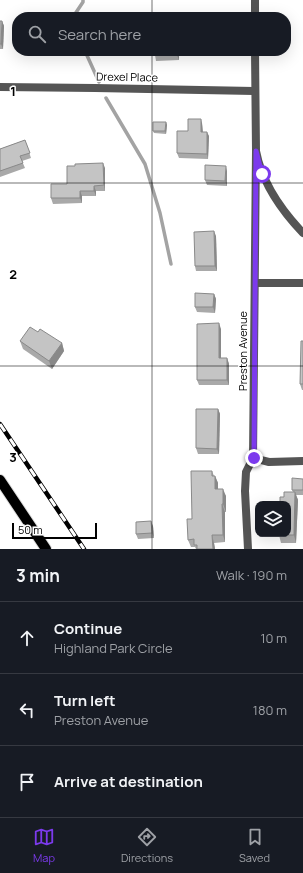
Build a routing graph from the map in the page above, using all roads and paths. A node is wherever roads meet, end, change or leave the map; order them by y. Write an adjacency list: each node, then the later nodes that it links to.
1 (255, 0): 2 (street)
2 (255, 12)
3 (254, 56): 5 (street)
4 (0, 88): 5 (street, Drexel Place)
5 (254, 91): 6 (street)
6 (256, 151): 7 (street); 8 (street, Preston Avenue)
7 (303, 233)
8 (255, 283): 9 (street); 10 (street, Preston Avenue)
9 (303, 283)
10 (254, 458): 11 (street); 14 (street, Preston Avenue)
11 (303, 462)
12 (0, 480): 13 (main road)
13 (46, 549)
14 (248, 549)

